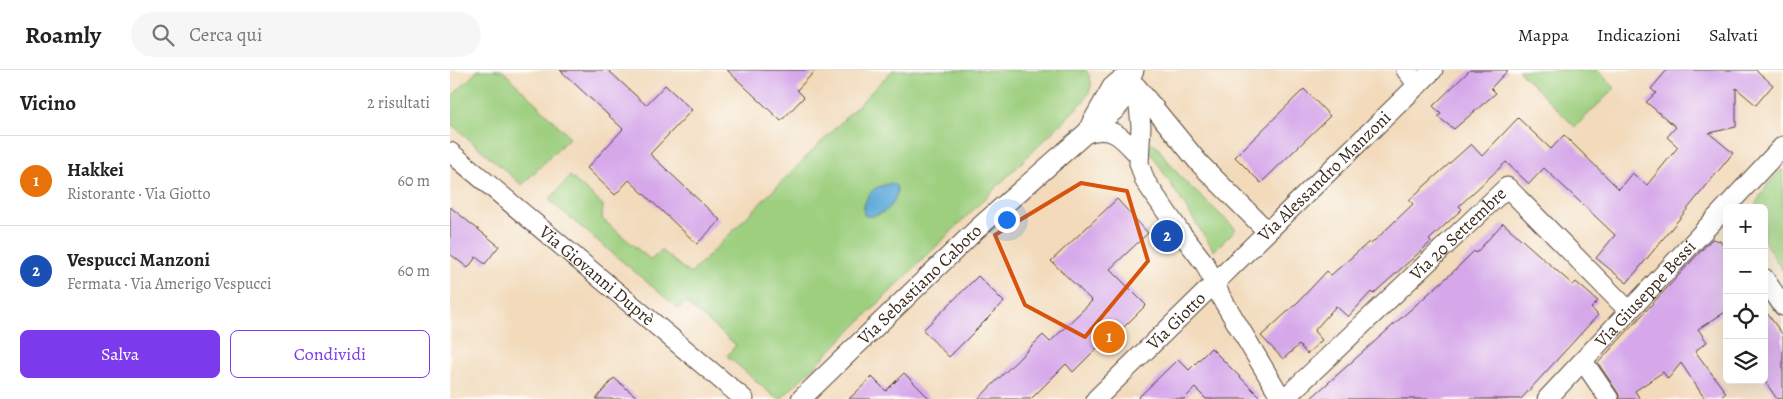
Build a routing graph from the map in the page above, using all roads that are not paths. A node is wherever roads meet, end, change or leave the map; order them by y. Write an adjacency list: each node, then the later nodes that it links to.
1 (1406, 70): 4 (street)
2 (1433, 70): 4 (street, Via Alessandro Manzoni)
3 (1130, 73): 5 (street, Via Sebastiano Caboto); 6 (street); 8 (street)
4 (1418, 85): 12 (street, Via Alessandro Manzoni)
5 (1086, 133): 8 (street); 19 (street, Via Sebastiano Caboto)
6 (1176, 137): 8 (street); 12 (street)
7 (1783, 146): 10 (street, Via Giuseppe Bessi)
8 (1139, 148): 13 (street)
9 (450, 152): 18 (street, Via Giovanni Duprè)
10 (1735, 204)
11 (1723, 219): 16 (street, Via Giuseppe Bessi)
12 (1268, 231): 13 (street, Via Alessandro Manzoni)
13 (1215, 284): 20 (street, Via Giotto); 21 (street)
14 (1768, 284): 15 (street)
15 (1783, 306)
16 (1629, 310): 17 (street, Via Giuseppe Bessi); 21 (street, Via 20 Settembre)
17 (1583, 361): 22 (street, Via Giuseppe Bessi); 23 (street)
18 (744, 399)
19 (801, 399)
20 (1096, 399)
21 (1283, 399)
22 (1547, 399)
23 (1609, 399)

